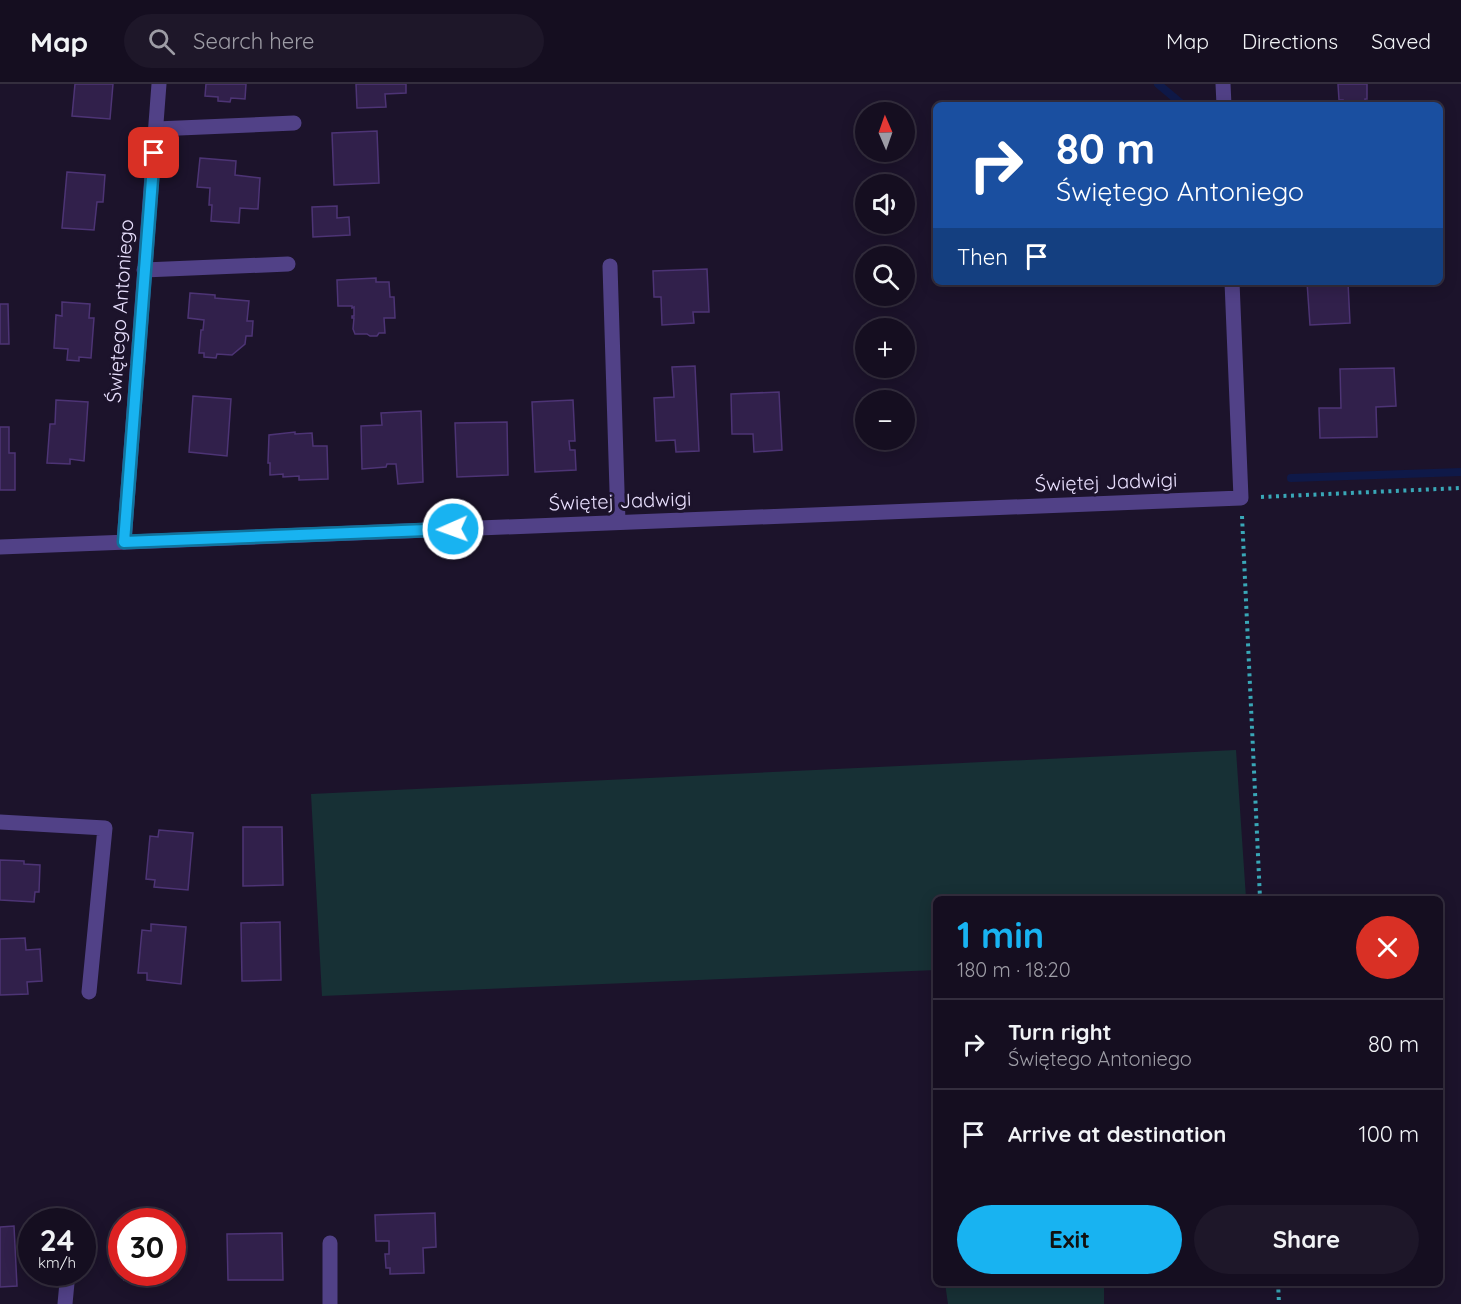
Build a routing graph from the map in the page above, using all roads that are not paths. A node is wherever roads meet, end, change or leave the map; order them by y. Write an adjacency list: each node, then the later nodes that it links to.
1 (159, 84): 5 (street, Świętego Antoniego)
2 (1223, 84): 3 (street)
3 (1224, 102)
4 (294, 123): 5 (street)
5 (156, 129): 8 (street, Świętego Antoniego)
6 (288, 264): 8 (street)
7 (610, 266): 10 (street)
8 (144, 270): 11 (street, Świętego Antoniego)
9 (1232, 285): 10 (street, Świętej Jadwigi)
10 (618, 522): 11 (street, Świętej Jadwigi)
11 (124, 542): 12 (street, Świętej Jadwigi)
12 (0, 547)
13 (0, 822): 14 (street)
14 (89, 992)
15 (330, 1244): 18 (street)
16 (67, 1286): 17 (street)
17 (65, 1304)
18 (330, 1304)

